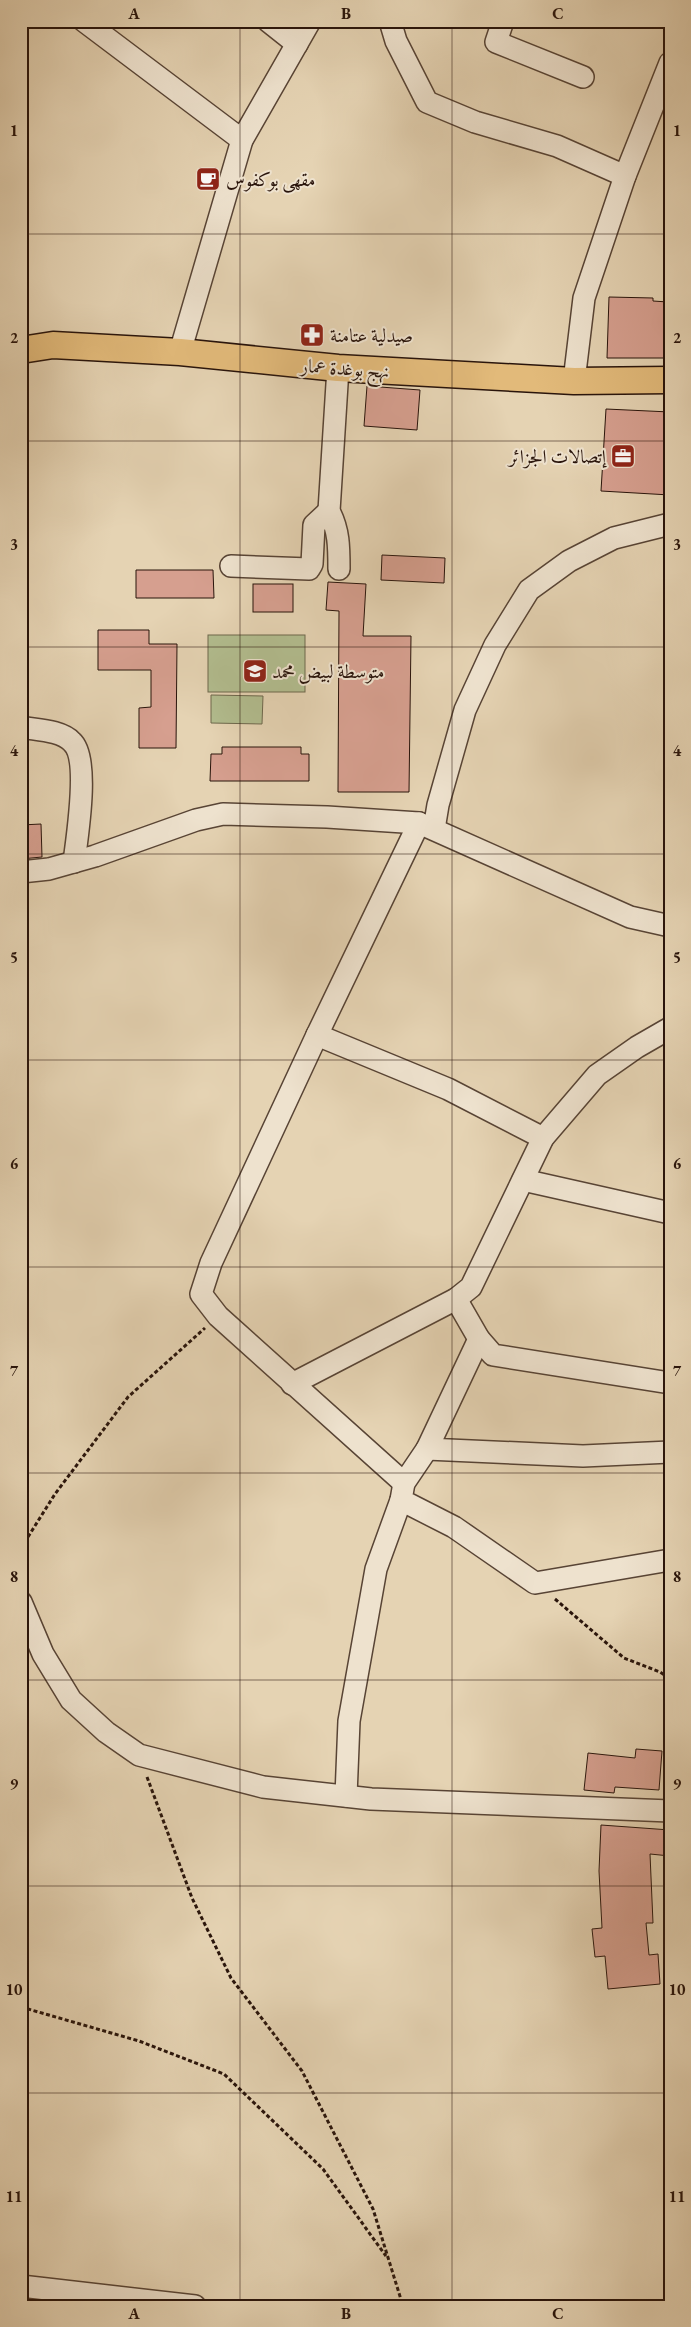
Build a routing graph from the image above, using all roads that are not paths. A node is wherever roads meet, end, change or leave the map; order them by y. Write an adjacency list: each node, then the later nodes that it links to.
1 (84, 21): 9 (street)
2 (268, 21): 6 (street)
3 (310, 21): 6 (street)
4 (390, 21): 10 (street)
5 (504, 21): 8 (street)
6 (297, 44): 9 (street)
7 (670, 63): 10 (street)
8 (583, 76)
9 (242, 140): 12 (street)
10 (625, 176): 14 (street)
11 (21, 350): 12 (main road, نهج بوغدة عمار)
12 (180, 352): 13 (main road, نهج بوغدة عمار)
13 (338, 368): 14 (main road, نهج بوغدة عمار); 16 (street)
14 (574, 380): 15 (main road, نهج بوغدة عمار)
15 (670, 380)
16 (328, 511): 18 (street); 19 (street)
17 (670, 524): 21 (street)
18 (231, 566)
19 (339, 569)
20 (21, 727): 22 (street)
21 (426, 826): 22 (street); 24 (street); 26 (street)
22 (74, 862): 23 (street)
23 (21, 872)
24 (670, 926)
25 (670, 1028): 27 (street)
26 (316, 1034): 27 (street); 33 (street)
27 (543, 1138): 28 (street)
28 (522, 1180): 29 (street); 30 (street)
29 (670, 1213)
30 (456, 1299): 31 (street); 33 (street)
31 (479, 1339): 32 (street); 34 (street)
32 (670, 1383)
33 (292, 1384): 36 (street)
34 (427, 1449): 35 (street); 36 (street)
35 (670, 1452)
36 (402, 1492): 37 (street); 39 (street)
37 (670, 1560)
38 (21, 1602): 39 (street)
39 (346, 1796): 40 (street)
40 (670, 1812)
41 (21, 2286): 42 (street)
42 (195, 2306)

